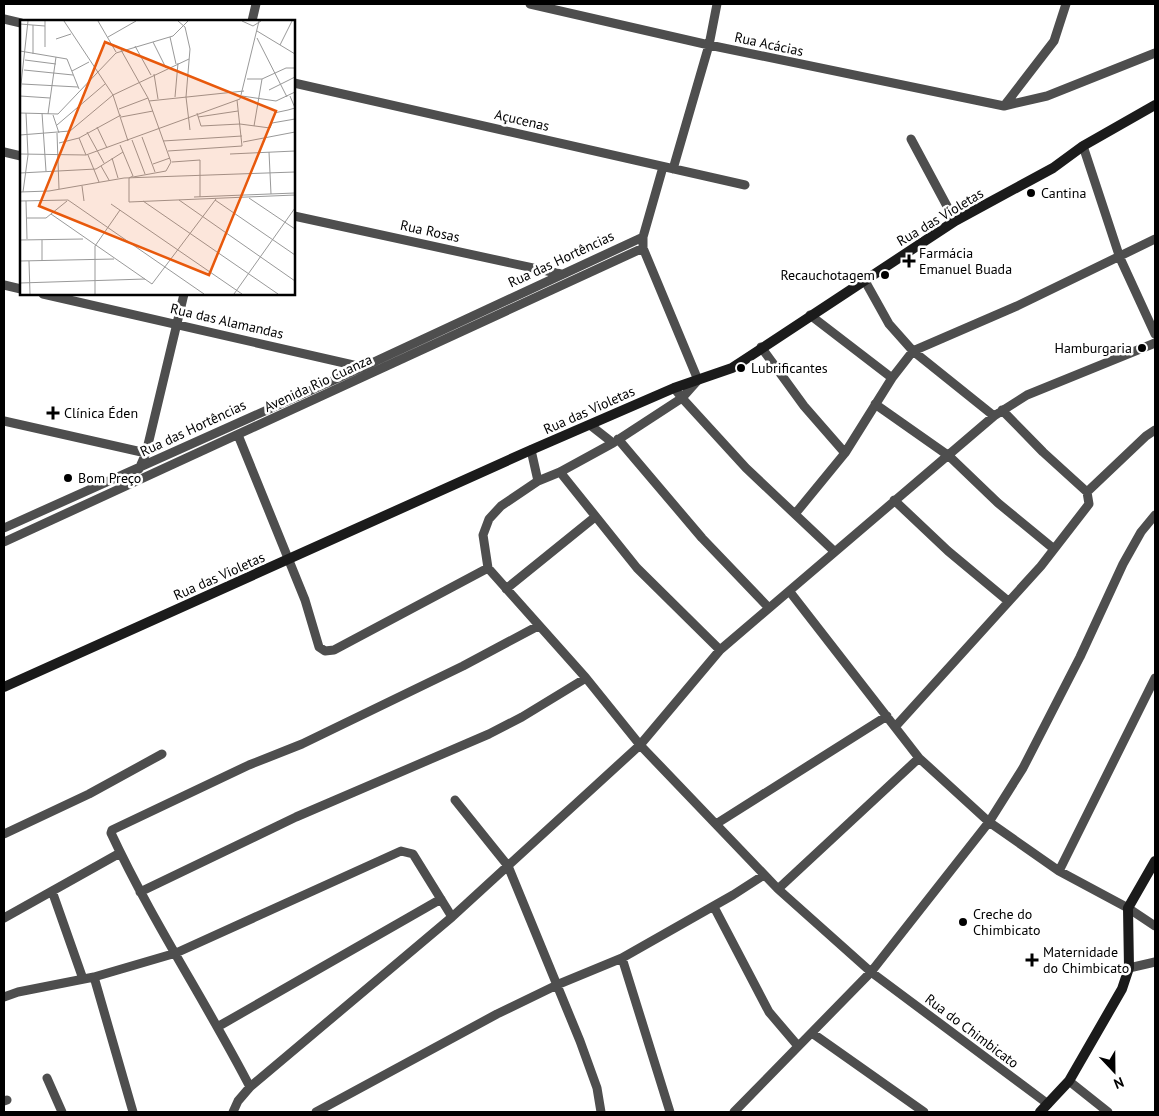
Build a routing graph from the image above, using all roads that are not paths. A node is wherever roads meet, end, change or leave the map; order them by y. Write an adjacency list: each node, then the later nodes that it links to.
1 (256, 4): 6 (street)
2 (530, 4): 8 (street, Rua Acácias)
3 (717, 4): 8 (street)
4 (1066, 4): 12 (street)
5 (4, 19): 7 (street)
6 (252, 20)
7 (20, 23)
8 (709, 45): 12 (street, Rua Acácias); 18 (street)
9 (1155, 52): 12 (street)
10 (295, 82): 17 (street, Açucenas)
11 (1155, 105): 14 (street, Rua das Violetas)
12 (1004, 106)
13 (911, 139): 21 (street)
14 (1083, 146): 21 (street, Rua das Violetas); 25 (street)
15 (4, 152): 16 (street)
16 (20, 156)
17 (662, 167): 18 (street, Açucenas); 22 (street)
18 (673, 169): 19 (street, Açucenas)
19 (744, 185)
20 (295, 216): 26 (street, Rua Rosas)
21 (955, 221): 27 (street, Rua das Violetas)
22 (641, 238): 24 (street); 26 (street, Rua das Hortências)
23 (1155, 239): 25 (street)
24 (643, 248): 39 (street, Avenida Rio Cuanza); 41 (street)
25 (1120, 258): 34 (street); 37 (street)
26 (561, 274): 38 (street, Rua das Hortências)
27 (865, 280): 32 (street, Rua das Violetas); 37 (street)
28 (4, 285): 29 (street)
29 (20, 289)
30 (48, 295): 33 (street, Rua das Alamandas)
31 (184, 295): 33 (street)
32 (810, 315): 36 (street, Rua das Violetas); 40 (street)
33 (177, 323): 38 (street, Rua das Alamandas); 53 (street)
34 (1155, 334)
35 (1155, 343): 45 (street)
36 (761, 347): 41 (street, Rua das Violetas); 54 (street)
37 (913, 351): 40 (street); 46 (street)
38 (363, 367): 39 (street, Rua das Alamandas); 56 (street, Rua das Hortências)
39 (374, 372): 50 (street, Avenida Rio Cuanza)
40 (892, 378): 44 (street)
41 (698, 380): 42 (street, Rua das Violetas); 43 (street)
42 (674, 388): 43 (street); 48 (street, Rua das Violetas)
43 (682, 398): 51 (street); 62 (street)
44 (876, 404): 54 (street); 55 (street)
45 (1002, 410): 46 (street); 60 (street)
46 (994, 416): 55 (street)
47 (4, 421): 53 (street)
48 (590, 425): 51 (street); 52 (street, Rua das Violetas)
49 (1155, 430): 60 (street)
50 (238, 435): 59 (street, Avenida Rio Cuanza); 69 (street)
51 (616, 441): 57 (street); 74 (street)
52 (531, 450): 58 (street); 69 (street, Rua das Violetas)
53 (146, 453): 56 (street)
54 (845, 453): 62 (street)
55 (949, 456): 61 (street); 67 (street)
56 (140, 468): 59 (street); 65 (street, Rua das Hortências)
57 (560, 472): 58 (street); 64 (street)
58 (538, 481): 70 (street)
59 (133, 483): 66 (street, Avenida Rio Cuanza)
60 (1087, 492): 67 (street)
61 (894, 500): 68 (street); 73 (street)
62 (795, 514): 68 (street)
63 (1155, 515): 86 (street)
64 (595, 517): 71 (street); 76 (street)
65 (4, 528)
66 (4, 542)
67 (1054, 549): 73 (street)
68 (835, 552): 72 (street)
69 (289, 560): 70 (street); 79 (street, Rua das Violetas)
70 (488, 568): 71 (street, Rua do Chimbicato)
71 (506, 589): 75 (street, Rua do Chimbicato)
72 (790, 592): 74 (street); 80 (street)
73 (1008, 601): 81 (street)
74 (768, 607): 76 (street)
75 (538, 626): 77 (street, Rua do Chimbicato); 89 (street)
76 (720, 650): 82 (street)
77 (586, 678): 82 (street, Rua do Chimbicato); 96 (street)
78 (1155, 678): 92 (street)
79 (4, 687)
80 (887, 716): 81 (street); 87 (street)
81 (895, 727): 84 (street)
82 (640, 745): 87 (street, Rua do Chimbicato); 91 (street)
83 (162, 754): 88 (street)
84 (919, 758): 86 (street); 94 (street)
85 (455, 800): 91 (street)
86 (989, 822): 92 (street); 107 (street)
87 (716, 824): 93 (street, Rua do Chimbicato)
88 (4, 834)
89 (120, 854): 95 (street); 96 (street)
90 (1155, 861): 99 (street)
91 (508, 866): 100 (street); 110 (street)
92 (1059, 871): 99 (street)
93 (764, 874): 94 (street, Rua do Chimbicato); 98 (street)
94 (778, 889): 107 (street, Rua do Chimbicato)
95 (52, 891): 101 (street); 109 (street)
96 (140, 892): 103 (street)
97 (442, 899): 100 (street); 103 (street); 112 (street)
98 (714, 907): 104 (street); 114 (street)
99 (1128, 908): 102 (street); 106 (street)
100 (452, 917): 117 (street)
101 (4, 918)
102 (1155, 926)
103 (176, 953): 108 (street); 112 (street)
104 (622, 958): 110 (street); 125 (street)
105 (1155, 962): 106 (street)
106 (1129, 968): 116 (street)
107 (871, 972): 113 (street); 118 (street, Rua do Chimbicato)
108 (94, 977): 109 (street); 121 (street)
109 (83, 979): 111 (street)
110 (558, 984): 123 (street); 124 (street)
111 (4, 998)
112 (219, 1026): 117 (street)
113 (812, 1033): 114 (street); 127 (street)
114 (798, 1046): 119 (street)
115 (47, 1078): 120 (street)
116 (1069, 1081): 118 (street); 129 (street)
117 (250, 1088): 122 (street)
118 (1048, 1104): 128 (street)
119 (737, 1109): 126 (street)
120 (62, 1112)
121 (133, 1112)
122 (233, 1112)
123 (316, 1112)
124 (601, 1112)
125 (670, 1112)
126 (748, 1112)
127 (924, 1112)
128 (1040, 1112)
129 (1108, 1112)

